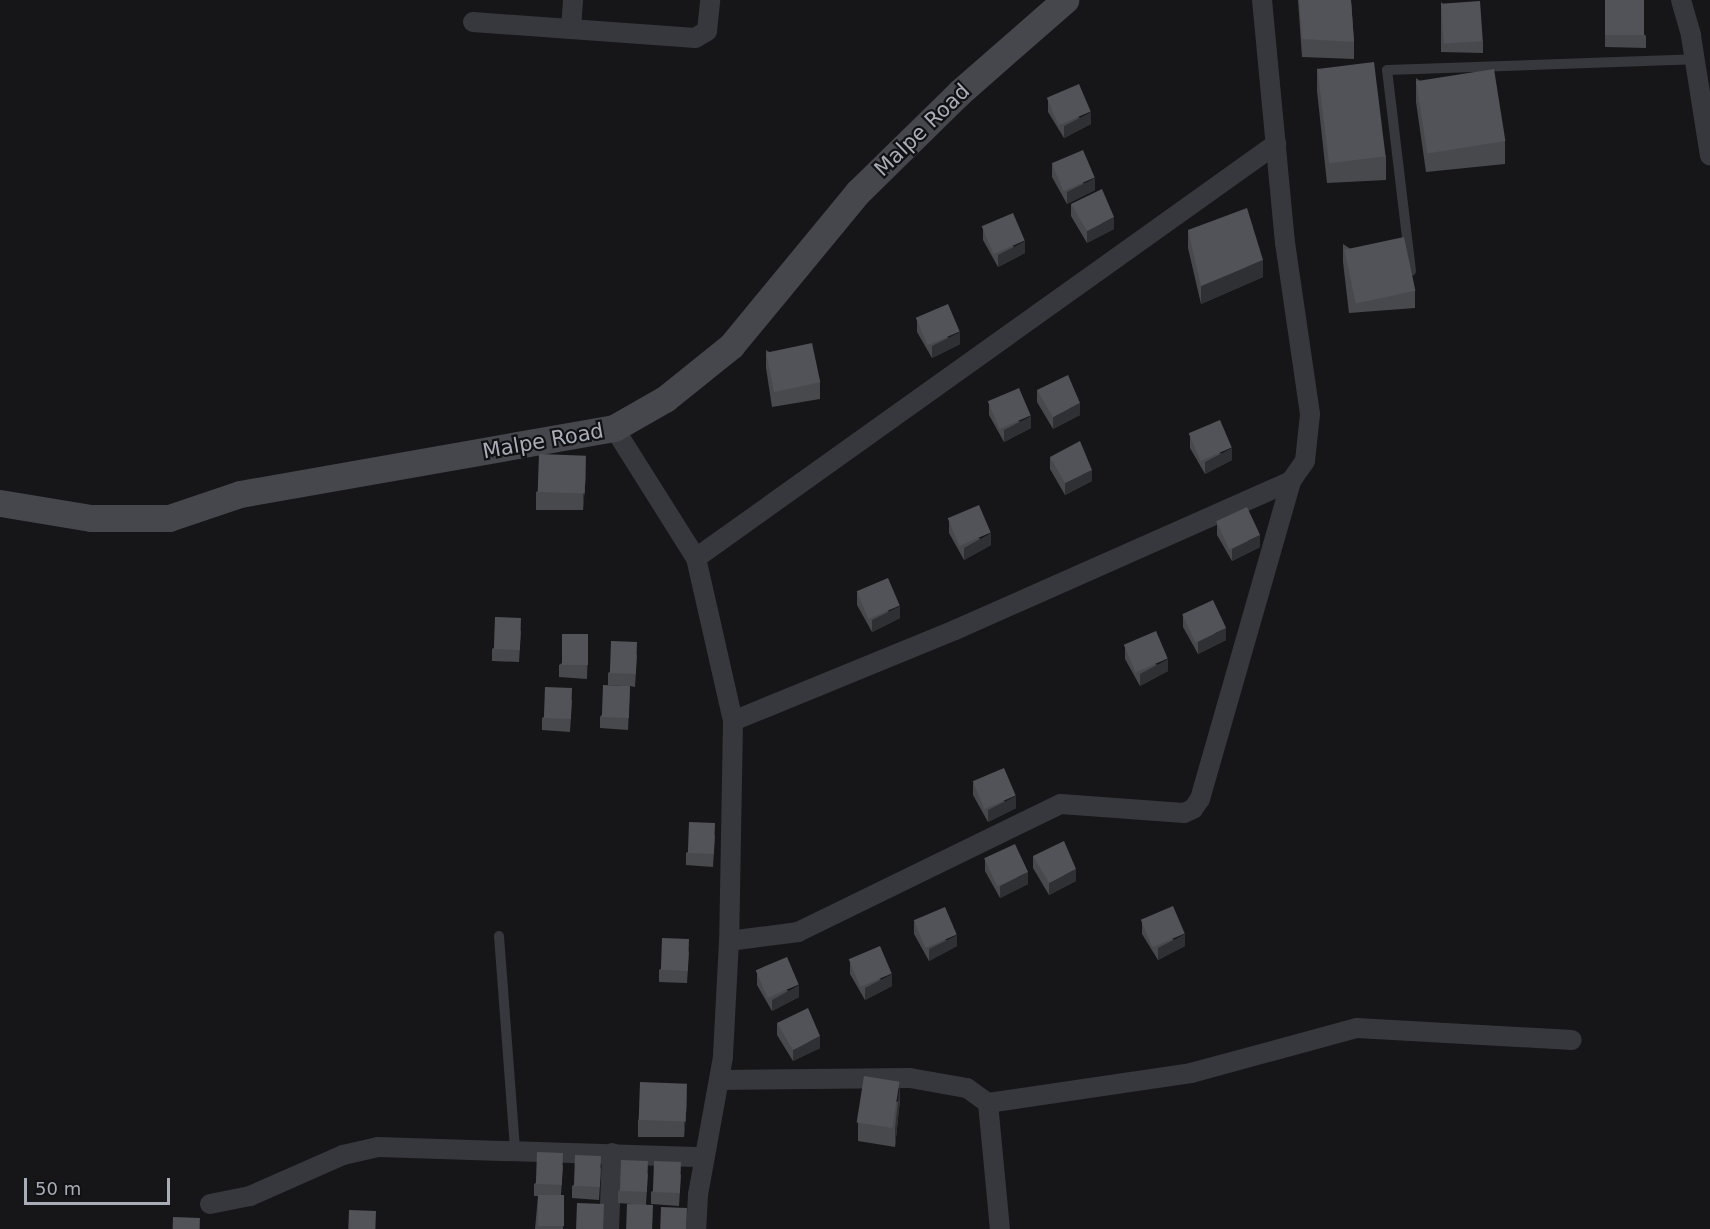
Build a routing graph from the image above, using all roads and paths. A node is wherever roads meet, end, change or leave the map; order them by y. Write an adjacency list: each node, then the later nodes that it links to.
1 (573, 0): 7 (street)
2 (710, 0): 7 (street)
3 (1065, 0): 13 (street, Malpe Road)
4 (1262, 0): 10 (street)
5 (1681, 0): 8 (street)
6 (473, 22): 7 (street)
7 (571, 29)
8 (1701, 34): 9 (street)
9 (1695, 59): 11 (street); 12 (lane)
10 (1276, 144): 14 (street); 16 (street)
11 (1710, 156)
12 (1411, 271)
13 (614, 428): 15 (street, Malpe Road); 16 (street)
14 (1291, 481): 17 (street); 19 (street)
15 (0, 503)
16 (696, 558): 17 (street)
17 (733, 721): 19 (street)
18 (499, 936): 23 (lane)
19 (729, 941): 21 (street)
20 (1572, 1040): 22 (street)
21 (720, 1080): 22 (street); 25 (street)
22 (988, 1103): 29 (street)
23 (515, 1151): 24 (street); 26 (street)
24 (612, 1153): 25 (street); 27 (street)
25 (704, 1157): 28 (street)
26 (210, 1204)
27 (609, 1229)
28 (696, 1229)
29 (1000, 1229)

